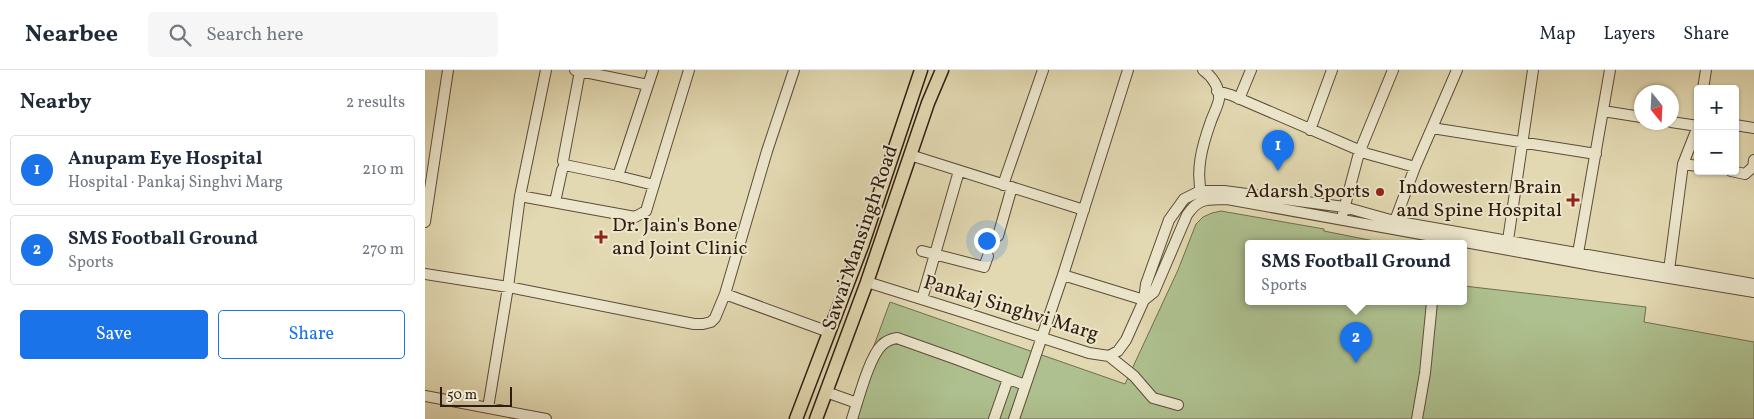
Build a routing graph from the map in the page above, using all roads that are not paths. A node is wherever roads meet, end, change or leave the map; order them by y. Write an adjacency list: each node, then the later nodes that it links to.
1 (448, 70): 43 (street)
2 (546, 70): 47 (street)
3 (653, 70): 19 (street)
4 (689, 70): 45 (street)
5 (794, 70): 70 (street)
6 (921, 70): 74 (main road)
7 (942, 70): 35 (main road, Sawai Mansingh Road)
8 (1043, 70): 46 (street)
9 (1128, 70): 51 (street)
10 (1203, 70): 21 (street)
11 (1251, 70): 22 (street)
12 (1330, 70): 30 (street)
13 (1393, 70): 33 (street)
14 (1457, 70): 28 (street)
15 (1533, 70): 32 (street)
16 (1610, 70): 23 (street)
17 (1706, 70): 20 (street)
18 (577, 71): 19 (street); 38 (street)
19 (648, 85): 44 (street)
20 (1704, 85)
21 (1217, 91): 22 (street); 48 (street)
22 (1239, 99): 30 (street)
23 (1603, 111): 24 (street); 34 (street)
24 (1634, 116)
25 (1679, 123): 26 (street)
26 (1694, 125)
27 (1739, 126): 29 (street)
28 (1432, 128): 32 (street); 40 (street)
29 (1754, 128)
30 (1310, 130): 33 (street)
31 (1696, 130): 37 (street)
32 (1522, 143): 34 (street); 58 (street)
33 (1360, 151): 40 (street); 50 (street)
34 (1596, 154): 62 (street)
35 (910, 155): 41 (street); 66 (main road, Sawai Mansingh Road)
36 (1754, 160): 42 (street)
37 (1683, 164): 39 (street); 63 (street)
38 (565, 165): 44 (street); 49 (street)
39 (1694, 165)
40 (1415, 167): 54 (street)
41 (959, 171): 46 (street); 60 (street)
42 (1739, 173)
43 (428, 176): 53 (street)
44 (618, 176): 45 (street)
45 (654, 185): 49 (street)
46 (1007, 186): 51 (street); 55 (street)
47 (520, 196): 49 (street); 68 (street)
48 (1201, 196): 50 (street); 52 (street); 72 (street, Pankaj Singhvi Marg); 72 (street, Pankaj Singhvi Marg)
49 (555, 202)
50 (1344, 207): 52 (street); 54 (street)
51 (1084, 210): 65 (street)
52 (1341, 219): 54 (street)
53 (425, 222)
54 (1393, 225): 56 (street); 58 (street)
55 (998, 236)
56 (1439, 240)
57 (1467, 242): 58 (street)
58 (1507, 244): 62 (street)
59 (922, 250): 60 (street)
60 (935, 254): 61 (street); 71 (street)
61 (988, 256)
62 (1577, 258): 63 (street); 69 (street)
63 (1669, 270): 67 (street)
64 (425, 274): 68 (street)
65 (1063, 275): 72 (street); 75 (street)
66 (867, 282): 71 (street, Pankaj Singhvi Marg); 79 (main road, Sawai Mansingh Road)
67 (1754, 284)
68 (508, 288): 70 (street); 83 (street)
69 (1754, 292)
70 (725, 294): 74 (street)
71 (922, 299): 75 (street, Pankaj Singhvi Marg)
72 (1144, 300): 76 (street, Pankaj Singhvi Marg)
73 (1432, 305): 90 (street)
74 (829, 332): 85 (main road)
75 (1041, 337): 76 (street, Pankaj Singhvi Marg); 78 (street)
76 (1109, 356): 82 (street)
77 (1008, 379): 78 (street); 81 (street); 88 (street)
78 (1025, 385): 89 (street)
79 (826, 392): 81 (street); 86 (main road, Sawai Mansingh Road)
80 (425, 396): 83 (street)
81 (857, 403): 87 (street)
82 (1177, 405)
83 (488, 408): 84 (street)
84 (546, 419)
85 (796, 419)
86 (816, 419)
87 (851, 419)
88 (994, 419)
89 (1014, 419)
90 (1417, 419)

